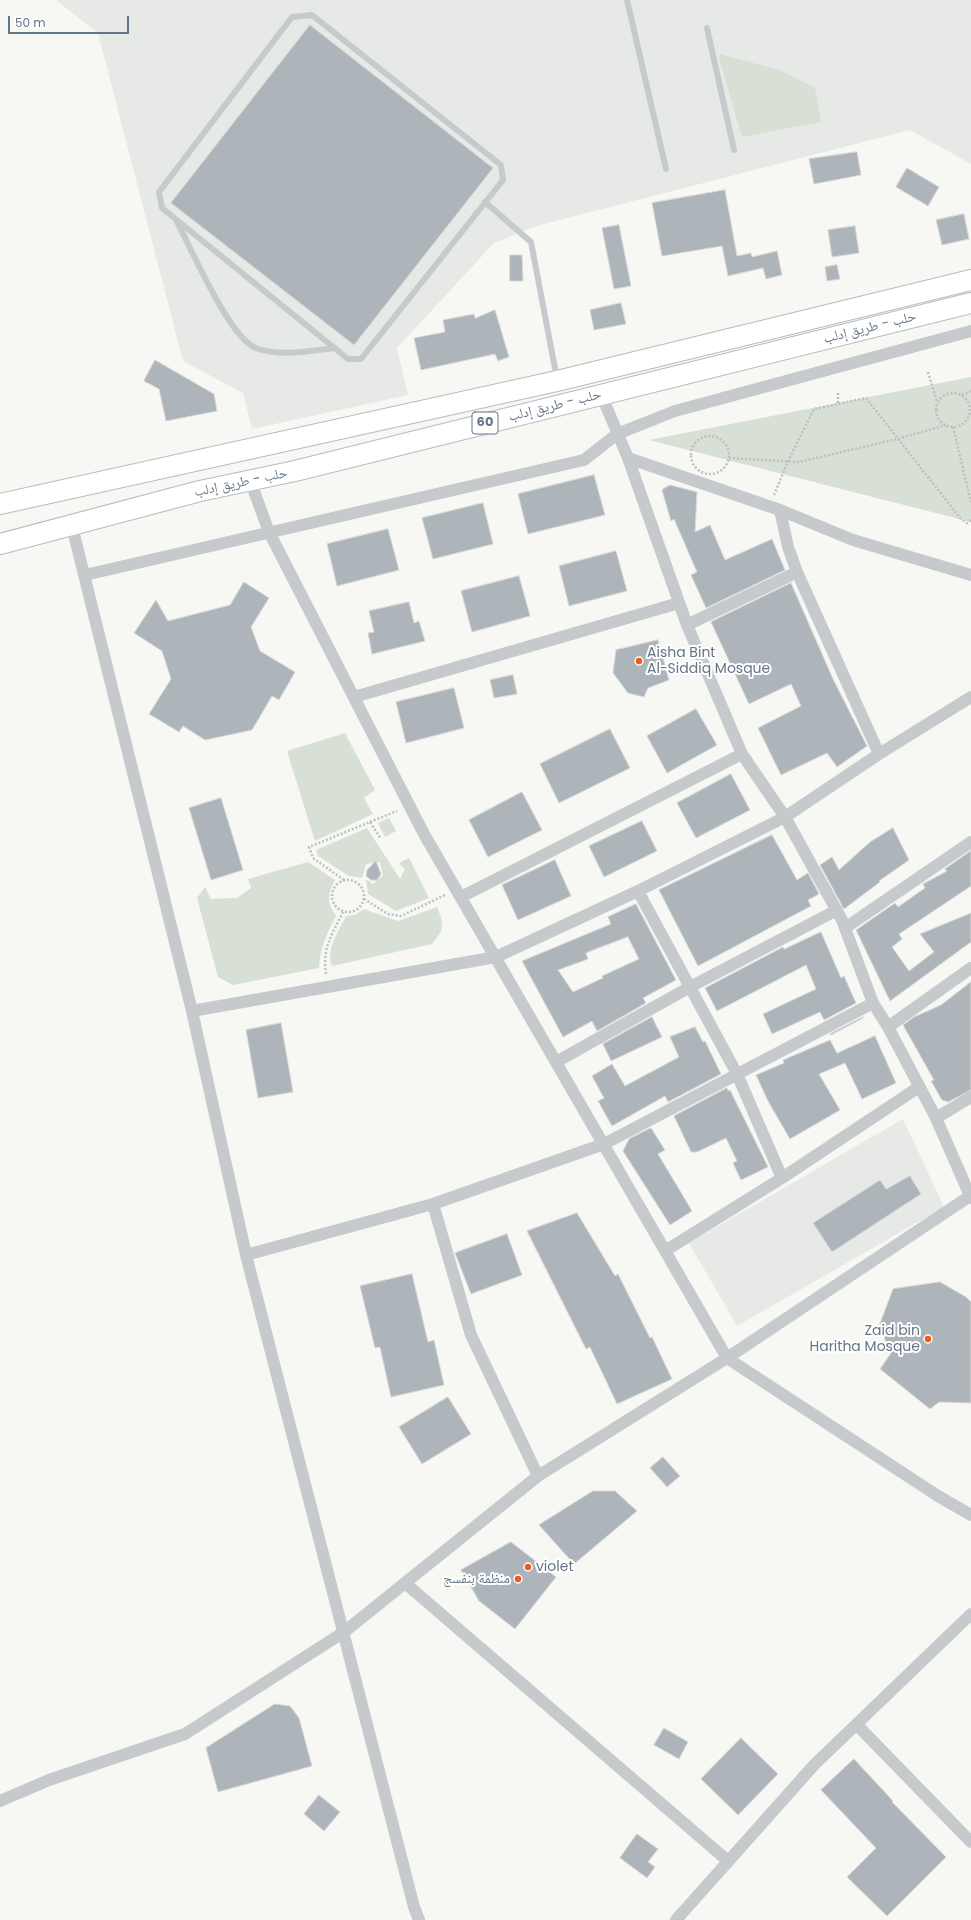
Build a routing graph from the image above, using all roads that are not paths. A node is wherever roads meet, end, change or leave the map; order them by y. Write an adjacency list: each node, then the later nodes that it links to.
1 (627, 0): 4 (lane)
2 (707, 28): 3 (lane)
3 (734, 150)
4 (666, 169)
5 (485, 202): 6 (lane); 10 (lane); 11 (lane)
6 (175, 218): 10 (lane); 10 (lane)
7 (971, 280): 11 (main road, حلب - طريق إدلب / 60)
8 (971, 303): 12 (main road, حلب - طريق إدلب / 60)
9 (971, 331): 13 (street)
10 (335, 348)
11 (557, 381): 15 (main road, حلب - طريق إدلب / 60)
12 (601, 394): 13 (street); 16 (main road, حلب - طريق إدلب / 60)
13 (617, 434): 14 (street); 21 (street)
14 (628, 458): 19 (street); 26 (street)
15 (193, 461): 17 (main road); 18 (main road, حلب - طريق إدلب / 60)
16 (250, 480): 17 (main road, حلب - طريق إدلب / 60); 21 (street)
17 (200, 491): 20 (main road, حلب - طريق إدلب / 60)
18 (0, 504)
19 (780, 510): 23 (street); 24 (street)
20 (72, 526): 22 (main road, حلب - طريق إدلب / 60); 25 (street)
21 (269, 532): 25 (street); 28 (street)
22 (0, 544)
23 (798, 572): 27 (street); 31 (street)
24 (971, 574)
25 (85, 575): 42 (street)
26 (679, 603): 27 (street); 28 (street)
27 (687, 625): 30 (street)
28 (354, 697): 35 (street)
29 (971, 697): 31 (street)
30 (742, 754): 32 (street); 35 (street)
31 (879, 754): 32 (street)
32 (785, 817): 34 (street); 36 (street)
33 (971, 842): 37 (street)
34 (638, 891): 38 (street); 40 (street)
35 (459, 894): 38 (street)
36 (837, 910): 37 (street); 40 (street)
37 (845, 928): 41 (street)
38 (496, 957): 42 (street); 44 (street)
39 (971, 968): 43 (street)
40 (690, 987): 44 (street); 45 (street)
41 (873, 1003): 43 (street); 45 (street)
42 (192, 1011): 54 (street)
43 (888, 1027): 46 (street)
44 (556, 1062): 49 (street)
45 (737, 1074): 49 (street); 50 (street)
46 (919, 1087): 48 (street); 50 (street)
47 (971, 1096): 48 (street)
48 (936, 1118): 51 (street)
49 (604, 1144): 52 (street); 53 (street)
50 (782, 1178): 53 (street)
51 (971, 1197): 55 (street)
52 (433, 1204): 54 (street); 56 (street)
53 (665, 1251): 55 (street)
54 (246, 1255): 60 (street)
55 (727, 1358): 56 (street); 57 (street)
56 (538, 1476): 58 (street)
57 (971, 1515)
58 (405, 1583): 60 (street); 64 (street)
59 (971, 1614): 61 (street)
60 (344, 1632): 62 (street); 65 (street)
61 (857, 1725): 63 (street); 64 (street)
62 (0, 1801)
63 (971, 1842)
64 (728, 1861): 66 (street)
65 (419, 1920)
66 (676, 1920)

